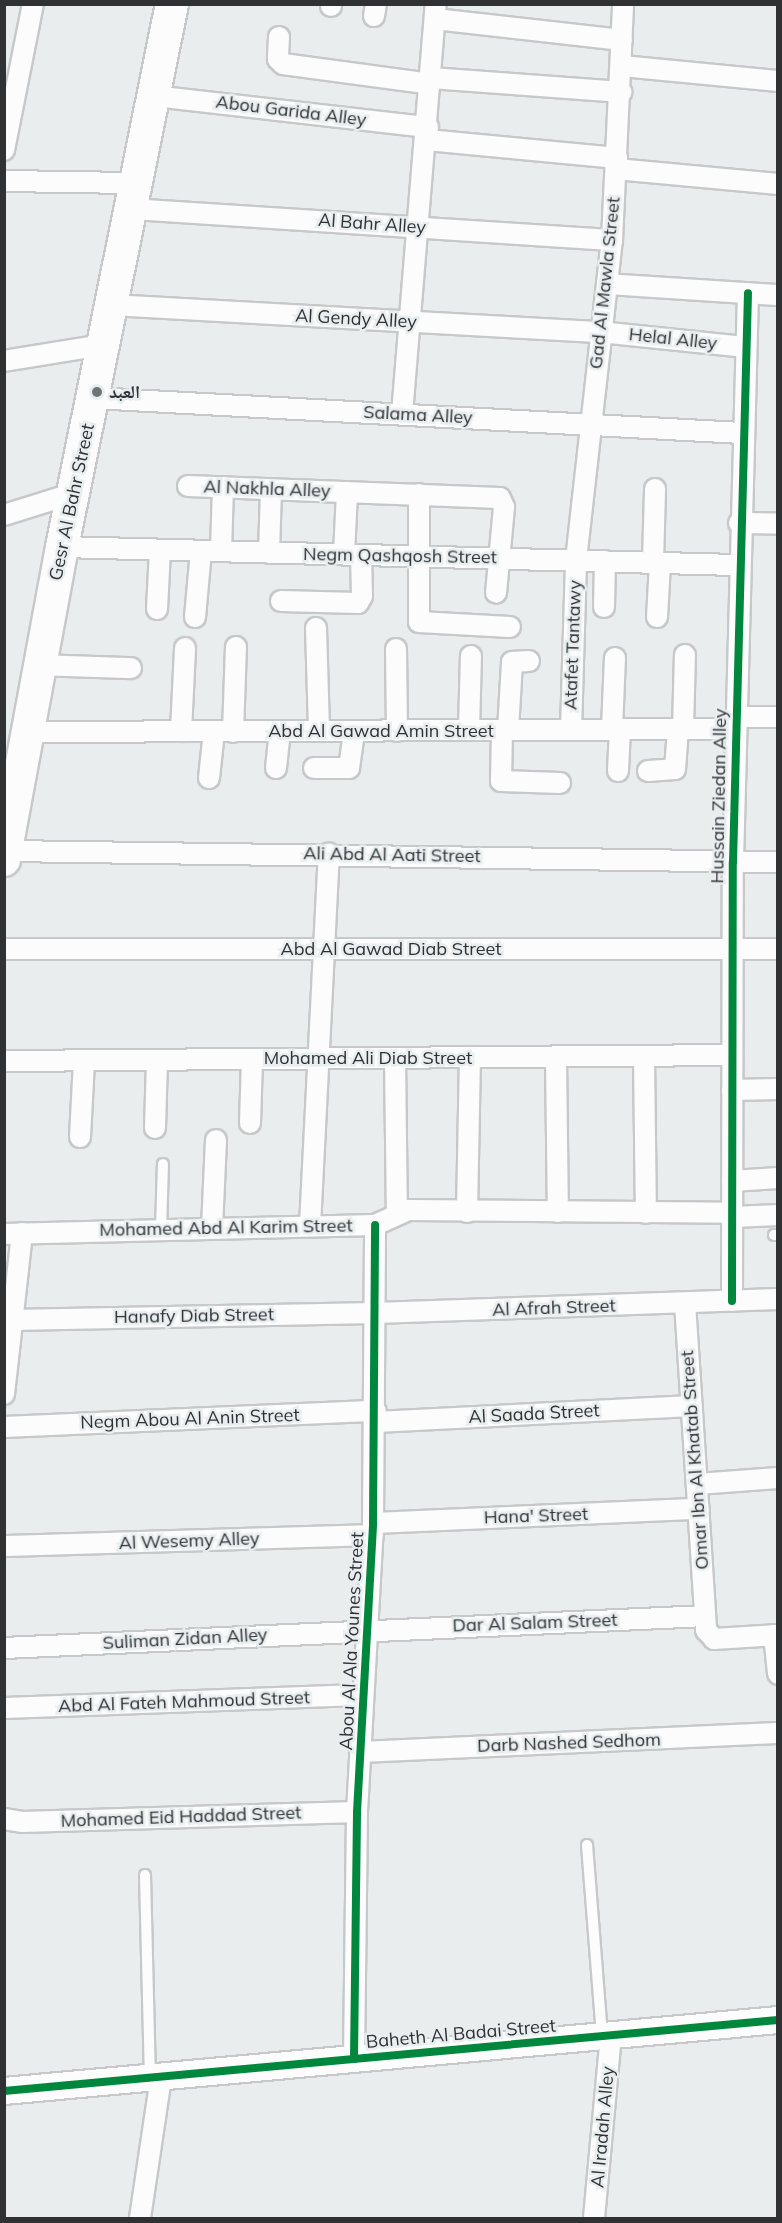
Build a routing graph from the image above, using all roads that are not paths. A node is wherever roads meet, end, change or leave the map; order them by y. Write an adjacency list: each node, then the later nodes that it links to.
1 (33, 4): 13 (street)
2 (172, 4): 11 (main road, Gesr Al Bahr Street)
3 (623, 4): 6 (street, Gad Al Mawla Street)
4 (436, 12): 6 (street); 8 (street)
5 (279, 37): 8 (street)
6 (622, 40): 7 (street, Gad Al Mawla Street)
7 (622, 66): 9 (street); 10 (street, Gad Al Mawla Street)
8 (431, 81): 10 (street); 12 (street)
9 (777, 81)
10 (621, 92): 14 (street, Gad Al Mawla Street)
11 (154, 96): 12 (street, Abou Garida Alley); 17 (main road, Gesr Al Bahr Street)
12 (427, 134): 14 (street, Abou Garida Alley); 18 (street)
13 (4, 150)
14 (617, 164): 16 (street, Abou Garida Alley); 19 (street, Gad Al Mawla Street)
15 (4, 181): 17 (street, Al Bahr Alley)
16 (777, 184)
17 (134, 196): 18 (street, Al Bahr Alley); 23 (main road, Gesr Al Bahr Street)
18 (416, 227): 19 (street, Al Bahr Alley); 24 (street)
19 (612, 240): 20 (street, Gad Al Mawla Street)
20 (607, 284): 21 (street); 25 (street, Gad Al Mawla Street)
21 (748, 293): 22 (street); 27 (street, Hussain Ziedan Alley)
22 (777, 295)
23 (112, 305): 24 (street, Al Gendy Alley); 26 (main road, Gesr Al Bahr Street)
24 (409, 322): 25 (street, Al Gendy Alley); 30 (street)
25 (600, 332): 27 (street, Helal Alley); 31 (street, Gad Al Mawla Street)
26 (103, 345): 28 (street); 29 (main road, Gesr Al Bahr Street)
27 (746, 347): 32 (street, Hussain Ziedan Alley)
28 (4, 361)
29 (93, 398): 30 (street, Salama Alley); 38 (main road, Gesr Al Bahr Street)
30 (402, 414): 31 (street, Salama Alley)
31 (589, 424): 32 (street, Salama Alley); 51 (street, Gad Al Mawla Street)
32 (742, 433): 41 (street, Hussain Ziedan Alley)
33 (188, 486): 34 (street, Al Nakhla Alley)
34 (224, 487): 35 (street, Al Nakhla Alley); 46 (street)
35 (272, 489): 37 (street, Al Nakhla Alley); 47 (street)
36 (655, 489): 53 (street)
37 (347, 492): 39 (street, Al Nakhla Alley); 48 (street, Al Nakhla Alley)
38 (74, 493): 40 (street); 43 (main road, Gesr Al Bahr Street)
39 (419, 494): 49 (street); 50 (street, Al Nakhla Alley)
40 (4, 515)
41 (739, 523): 42 (street); 54 (street, Hussain Ziedan Alley)
42 (777, 524)
43 (62, 548): 44 (street, Negm Qashqosh Street); 70 (main road, Gesr Al Bahr Street)
44 (160, 550): 45 (street, Negm Qashqosh Street); 58 (street)
45 (201, 551): 46 (street, Negm Qashqosh Street); 59 (street)
46 (221, 551): 47 (street, Negm Qashqosh Street)
47 (270, 553): 48 (street, Negm Qashqosh Street)
48 (352, 555): 49 (street, Negm Qashqosh Street); 56 (street, Al Nakhla Alley)
49 (418, 556): 50 (street, Negm Qashqosh Street); 61 (street)
50 (499, 558): 51 (street, Negm Qashqosh Street); 55 (street)
51 (576, 560): 52 (street, Negm Qashqosh Street); 79 (street, Atafet Tantawy)
52 (605, 561): 53 (street, Negm Qashqosh Street); 57 (street)
53 (656, 562): 54 (street, Negm Qashqosh Street); 60 (street)
54 (738, 564): 73 (street, Hussain Ziedan Alley)
55 (496, 594)
56 (281, 601)
57 (604, 607)
58 (157, 609)
59 (195, 617)
60 (657, 617)
61 (510, 627)
62 (316, 628): 83 (street)
63 (236, 647): 81 (street)
64 (185, 648): 80 (street)
65 (396, 649): 76 (street)
66 (685, 655): 75 (street)
67 (471, 656): 77 (street)
68 (615, 658): 74 (street)
69 (529, 661): 78 (street)
70 (39, 665): 71 (street); 85 (main road, Gesr Al Bahr Street)
71 (132, 668)
72 (777, 717): 73 (street, Abd Al Gawad Amin Street)
73 (735, 723): 75 (street, Abd Al Gawad Amin Street); 94 (street, Hussain Ziedan Alley)
74 (616, 729): 75 (street, Abd Al Gawad Amin Street); 79 (street, Abd Al Gawad Amin Street); 88 (street)
75 (681, 729): 89 (street)
76 (397, 730): 77 (street, Abd Al Gawad Amin Street); 84 (street, Abd Al Gawad Amin Street)
77 (469, 730): 78 (street, Abd Al Gawad Amin Street)
78 (505, 730): 79 (street, Abd Al Gawad Amin Street); 91 (street)
79 (571, 730)
80 (181, 731): 81 (street, Abd Al Gawad Amin Street); 85 (street, Abd Al Gawad Amin Street)
81 (223, 731): 82 (street, Abd Al Gawad Amin Street); 90 (street)
82 (280, 731): 83 (street, Abd Al Gawad Amin Street); 86 (street)
83 (320, 731): 84 (street, Abd Al Gawad Amin Street)
84 (354, 731): 87 (street)
85 (18, 749): 93 (main road, Gesr Al Bahr Street)
86 (276, 768)
87 (314, 768)
88 (618, 771)
89 (648, 771)
90 (209, 778)
91 (560, 783)
92 (329, 853): 93 (street, Ali Abd Al Aati Street); 94 (street, Ali Abd Al Aati Street); 96 (street)
93 (5, 855)
94 (733, 862): 95 (street, Ali Abd Al Aati Street); 97 (street, Hussain Ziedan Alley)
95 (777, 862)
96 (324, 949): 97 (street, Abd Al Gawad Diab Street); 99 (street, Abd Al Gawad Diab Street); 106 (street)
97 (733, 949): 98 (street, Abd Al Gawad Diab Street); 100 (street, Hussain Ziedan Alley)
98 (777, 949)
99 (4, 950)
100 (732, 1055): 101 (street, Mohamed Ali Diab Street); 111 (street, Hussain Ziedan Alley)
101 (644, 1056): 103 (street, Mohamed Ali Diab Street); 121 (street)
102 (470, 1057): 103 (street, Mohamed Ali Diab Street); 104 (street, Mohamed Ali Diab Street); 119 (street)
103 (556, 1057): 120 (street)
104 (395, 1058): 106 (street, Mohamed Ali Diab Street); 122 (street)
105 (252, 1059): 106 (street, Mohamed Ali Diab Street); 108 (street, Mohamed Ali Diab Street); 112 (street)
106 (319, 1059): 126 (street)
107 (84, 1060): 108 (street, Mohamed Ali Diab Street); 109 (street, Mohamed Ali Diab Street); 114 (street)
108 (156, 1060): 113 (street)
109 (4, 1061)
110 (777, 1089): 111 (street)
111 (732, 1090): 118 (street, Hussain Ziedan Alley)
112 (250, 1123)
113 (155, 1128)
114 (80, 1137)
115 (216, 1140): 127 (street)
116 (163, 1164): 128 (lane)
117 (777, 1178): 118 (street)
118 (732, 1180): 123 (street, Hussain Ziedan Alley)
119 (467, 1212): 120 (street, Mohamed Abd Al Karim Street); 122 (street, Mohamed Abd Al Karim Street)
120 (558, 1212): 121 (street, Mohamed Abd Al Karim Street)
121 (646, 1213): 123 (street, Mohamed Abd Al Karim Street)
122 (397, 1214): 125 (street, Mohamed Abd Al Karim Street)
123 (733, 1215): 124 (street, Mohamed Abd Al Karim Street); 131 (street, Hussain Ziedan Alley)
124 (777, 1215)
125 (375, 1225): 126 (street, Mohamed Abd Al Karim Street); 133 (street, Abou Al Ala Younes Street)
126 (310, 1226): 127 (street, Mohamed Abd Al Karim Street)
127 (212, 1228): 128 (street, Mohamed Abd Al Karim Street)
128 (161, 1230): 129 (street, Mohamed Abd Al Karim Street)
129 (13, 1233): 134 (street)
130 (777, 1299): 131 (street, Al Afrah Street)
131 (732, 1301): 132 (street, Al Afrah Street)
132 (685, 1303): 133 (street, Al Afrah Street); 136 (street, Omar Ibn Al Khatab Street)
133 (375, 1313): 134 (street, Hanafy Diab Street); 137 (street, Abou Al Ala Younes Street)
134 (12, 1320): 135 (street)
135 (4, 1394)
136 (692, 1406): 137 (street, Al Saada Street); 140 (street, Omar Ibn Al Khatab Street)
137 (376, 1417): 138 (street, Negm Abou Al Anin Street); 142 (street, Abou Al Ala Younes Street)
138 (4, 1427)
139 (777, 1478): 140 (street)
140 (697, 1484): 141 (street, Omar Ibn Al Khatab Street)
141 (699, 1509): 142 (street, Hana' Street); 144 (street, Omar Ibn Al Khatab Street)
142 (373, 1529): 143 (street, Al Wesemy Alley); 145 (street, Abou Al Ala Younes Street)
143 (4, 1546)
144 (705, 1616): 145 (street, Dar Al Salam Street); 146 (street)
145 (365, 1630): 147 (street, Suliman Zidan Alley); 149 (street, Abou Al Ala Younes Street)
146 (776, 1635): 148 (street)
147 (4, 1648)
148 (777, 1674)
149 (363, 1695): 150 (street, Abd Al Fateh Mahmoud Street); 152 (street, Abou Al Ala Younes Street)
150 (4, 1708)
151 (777, 1733): 152 (street, Darb Nashed Sedhom)
152 (360, 1752): 153 (street, Abou Al Ala Younes Street)
153 (357, 1812): 154 (street, Mohamed Eid Haddad Street); 159 (street, Abou Al Ala Younes Street)
154 (4, 1819)
155 (587, 1845): 158 (lane)
156 (145, 1875): 160 (lane)
157 (777, 2020): 158 (street, Baheth Al Badai Street)
158 (607, 2036): 159 (street, Baheth Al Badai Street); 163 (street, Al Iradah Alley)
159 (354, 2059): 160 (street, Baheth Al Badai Street)
160 (156, 2078): 161 (street, Baheth Al Badai Street); 162 (street)
161 (4, 2091)
162 (140, 2218)
163 (594, 2218)

